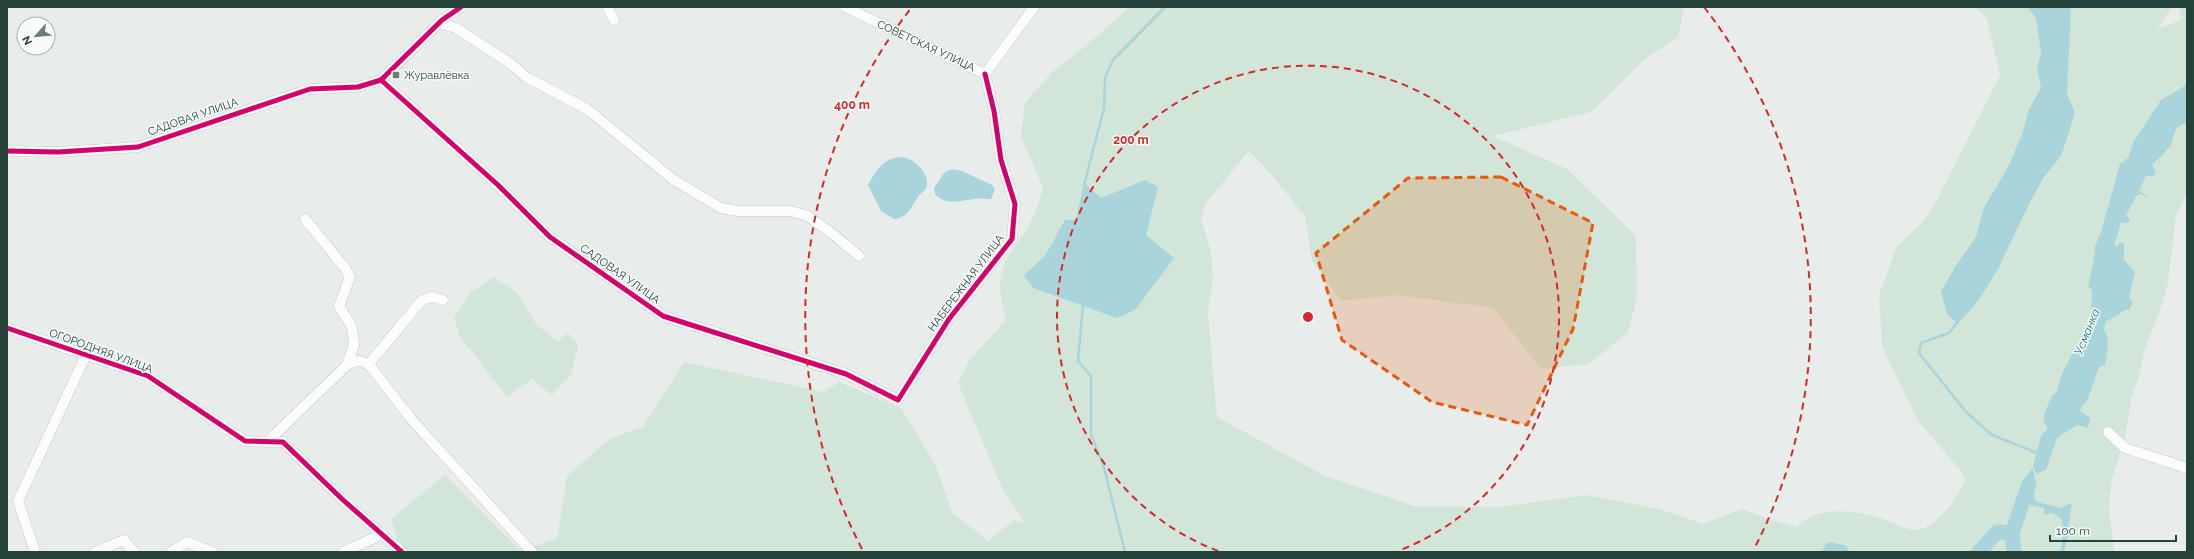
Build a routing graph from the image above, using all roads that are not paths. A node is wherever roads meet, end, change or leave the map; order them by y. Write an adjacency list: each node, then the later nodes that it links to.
1 (461, 7): 6 (street, САДОВАЯ УЛИЦА)
2 (607, 7): 5 (street)
3 (845, 7): 7 (street, СОВЕТСКАЯ УЛИЦА)
4 (1034, 7): 7 (street)
5 (614, 20)
6 (439, 23): 8 (street, САДОВАЯ УЛИЦА); 11 (street)
7 (985, 74): 17 (street, НАБЕРЕЖНАЯ УЛИЦА)
8 (381, 80): 9 (street, САДОВАЯ УЛИЦА); 17 (street, САДОВАЯ УЛИЦА)
9 (7, 151)
10 (305, 219): 15 (street)
11 (859, 256)
12 (444, 300): 16 (street)
13 (7, 328): 14 (street, ОГОРОДНЯЯ УЛИЦА)
14 (86, 355): 19 (street, ОГОРОДНЯЯ УЛИЦА); 22 (street)
15 (347, 365): 16 (street); 19 (street)
16 (368, 365): 29 (street)
17 (898, 400)
18 (2108, 432): 20 (street)
19 (267, 442): 21 (street)
20 (2187, 468)
21 (383, 534): 27 (street); 28 (street)
22 (35, 552)
23 (95, 552): 24 (street)
24 (134, 552)
25 (171, 552): 26 (street)
26 (212, 552)
27 (343, 552)
28 (402, 552)
29 (532, 552)

